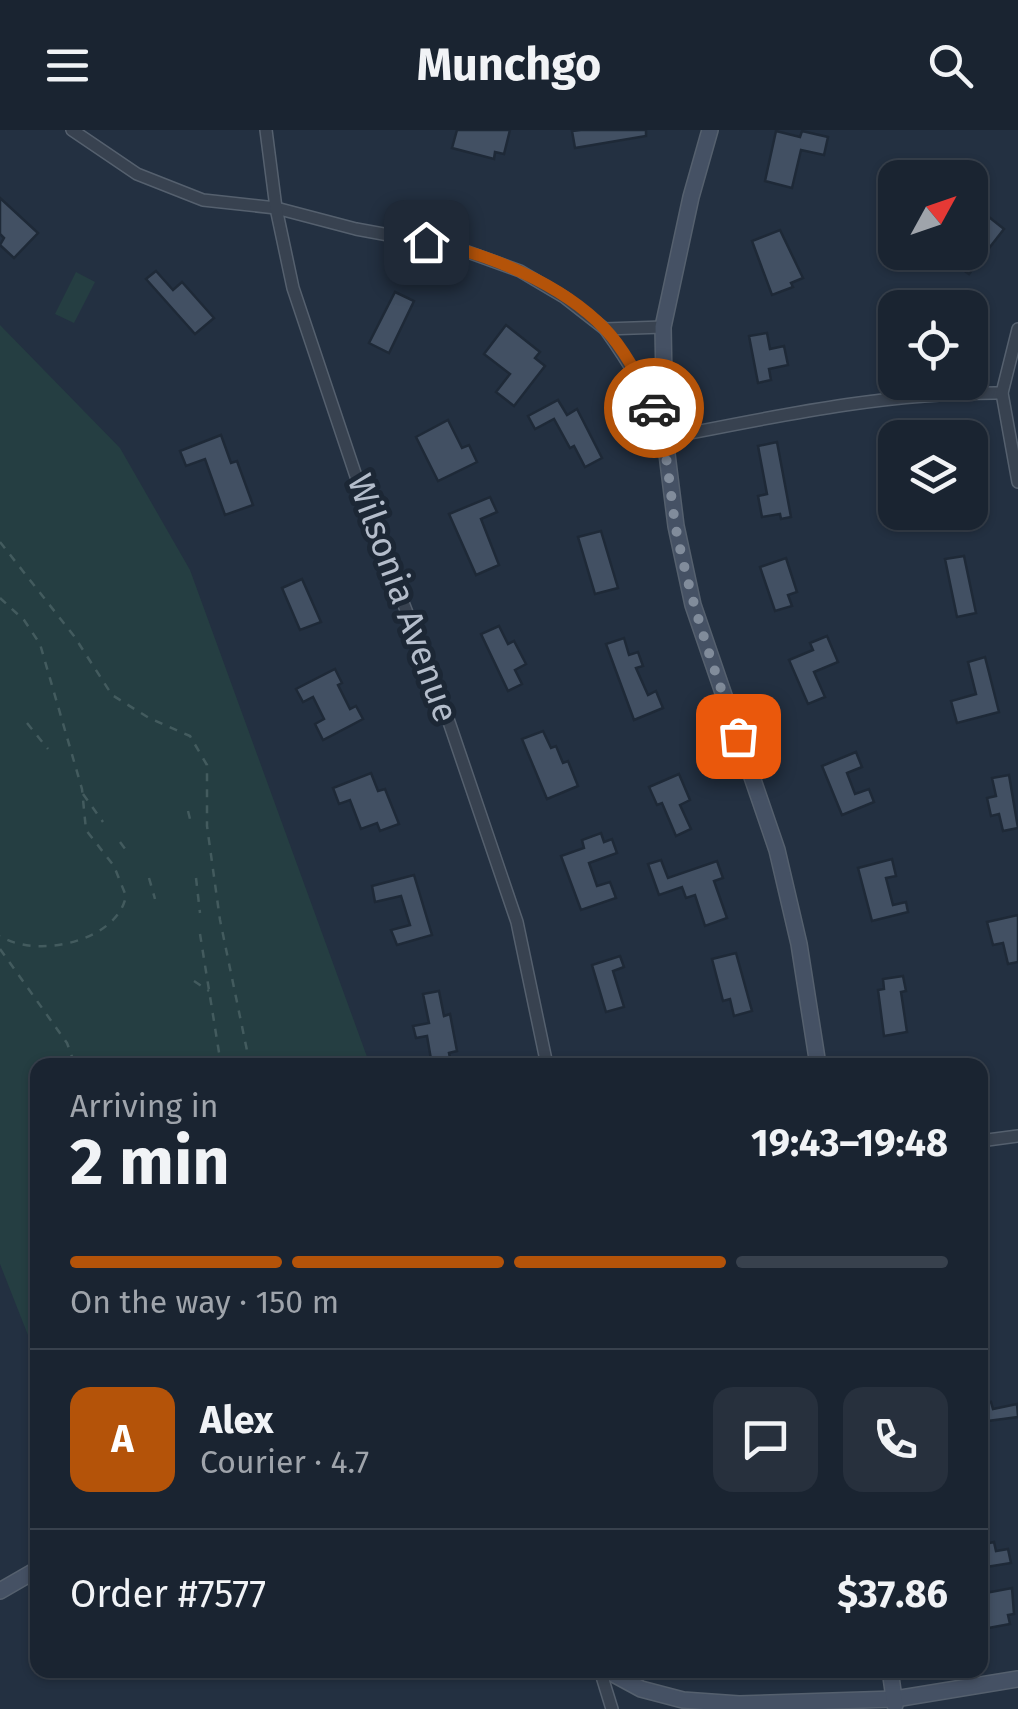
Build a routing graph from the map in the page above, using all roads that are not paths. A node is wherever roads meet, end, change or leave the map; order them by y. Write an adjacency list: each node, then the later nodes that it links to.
1 (72, 130): 4 (street)
2 (266, 130): 4 (street, Wilsonia Avenue)
3 (710, 130): 5 (street)
4 (276, 208): 6 (street); 11 (street, Wilsonia Avenue)
5 (663, 327): 6 (street); 9 (street)
6 (605, 328): 9 (street)
7 (1018, 329): 8 (street)
8 (1002, 393): 9 (street); 10 (street)
9 (664, 438): 12 (street)
10 (1018, 482)
11 (546, 1058)
12 (817, 1058)
13 (1018, 1136): 14 (street)
14 (988, 1139)
15 (30, 1574): 16 (street)
16 (0, 1591)
17 (605, 1678): 22 (street)
18 (619, 1678): 21 (street)
19 (891, 1678): 21 (street)
20 (1018, 1679): 21 (street)
21 (895, 1704)
22 (612, 1709)

